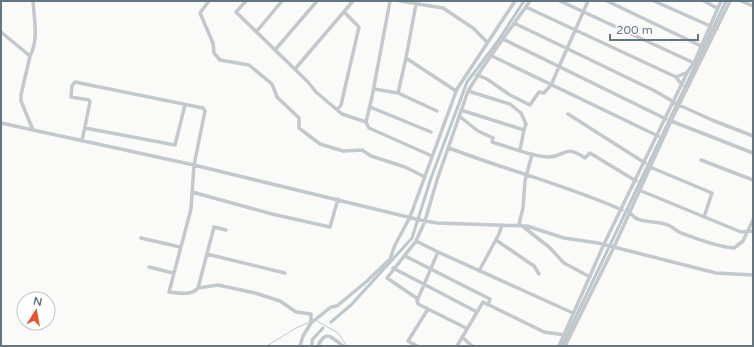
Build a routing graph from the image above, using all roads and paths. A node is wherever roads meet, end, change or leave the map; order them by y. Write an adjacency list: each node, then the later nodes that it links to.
1 (32, 1): 37 (street)
2 (208, 1): 84 (street)
3 (246, 1): 30 (street)
4 (282, 1): 30 (street)
5 (317, 1): 36 (street)
6 (353, 1): 24 (street)
7 (390, 1): 50 (street)
8 (394, 1): 19 (street)
9 (515, 1): 33 (street)
10 (530, 1): 22 (street)
11 (560, 1): 25 (street)
12 (588, 1): 25 (street)
13 (607, 1): 34 (street)
14 (654, 1): 27 (street)
15 (704, 1): 23 (street)
16 (721, 1): 23 (street)
17 (730, 1): 28 (street)
18 (741, 1): 21 (street)
19 (401, 2): 20 (street)
20 (416, 4): 33 (street); 39 (street)
21 (753, 6)
22 (526, 7): 26 (street); 29 (street)
23 (718, 8): 27 (street)
24 (344, 12): 44 (street); 58 (street)
25 (583, 12): 29 (street); 41 (street)
26 (514, 23): 32 (street); 35 (street)
27 (710, 27): 28 (street); 34 (street)
28 (717, 29): 56 (street)
29 (575, 30): 35 (street); 47 (street)
30 (257, 31): 36 (street)
31 (1, 32): 37 (street)
32 (503, 40): 38 (street); 43 (street)
33 (487, 42): 40 (street)
34 (701, 46): 41 (street)
35 (567, 49): 43 (street); 54 (street)
36 (275, 50): 44 (street)
37 (30, 56): 68 (street)
38 (492, 56): 42 (street); 48 (street)
39 (406, 58): 51 (street); 53 (street)
40 (475, 60): 42 (street); 51 (street)
41 (694, 63): 45 (street)
42 (483, 67): 46 (street)
43 (557, 67): 48 (street); 63 (street)
44 (295, 69): 58 (street)
45 (688, 71): 47 (street); 49 (street)
46 (477, 75): 48 (street); 52 (street)
47 (676, 77): 49 (street)
48 (551, 85): 71 (street)
49 (682, 85): 54 (street)
50 (374, 89): 53 (street); 57 (street)
51 (456, 91): 78 (street)
52 (468, 91): 59 (street); 69 (street)
53 (398, 93): 60 (street)
54 (674, 101): 56 (street); 63 (street)
55 (185, 105): 67 (street); 67 (street); 81 (street)
56 (679, 105): 64 (street); 72 (street)
57 (370, 107): 65 (street); 70 (street)
58 (337, 110): 65 (street)
59 (461, 110): 62 (street); 69 (street)
60 (437, 111)
61 (568, 114): 80 (street)
62 (459, 116): 74 (street); 75 (street)
63 (666, 119): 71 (street)
64 (671, 121): 76 (street); 82 (street)
65 (366, 122): 78 (street)
66 (1, 123): 68 (street)
67 (85, 128): 73 (street)
68 (33, 130): 73 (street)
69 (524, 130): 75 (street)
70 (431, 132)
71 (658, 136): 80 (street)
72 (753, 136)
73 (82, 141): 81 (street)
74 (449, 148): 83 (street); 95 (street)
75 (520, 150): 77 (street)
76 (753, 153)
77 (532, 154): 83 (street); 86 (street)
78 (432, 156): 84 (street)
79 (701, 160): 85 (street)
80 (645, 163): 86 (street)
81 (194, 165): 88 (street); 89 (street)
82 (650, 167): 87 (street); 92 (street)
83 (527, 176): 90 (street); 97 (street)
84 (425, 177): 93 (street)
85 (753, 180)
86 (636, 181): 90 (street)
87 (639, 190): 91 (street); 92 (street)
88 (192, 192): 89 (street); 105 (street)
89 (338, 199): 93 (street)
90 (622, 210): 104 (street)
91 (629, 211): 99 (street); 106 (street)
92 (704, 217): 99 (street)
93 (412, 218): 95 (street); 126 (street)
94 (753, 220): 99 (street)
95 (425, 221): 96 (street); 103 (street)
96 (502, 225): 97 (street); 102 (street)
97 (520, 225): 104 (street); 118 (street)
98 (226, 230): 108 (street)
99 (748, 231): 100 (street)
100 (753, 231)
101 (141, 238): 105 (street)
102 (496, 240): 113 (street); 116 (street)
103 (416, 241): 107 (street); 109 (street)
104 (605, 244): 106 (street); 118 (street)
105 (180, 247): 114 (street)
106 (612, 247): 117 (street); 137 (street)
107 (438, 252): 112 (street); 113 (street)
108 (207, 254): 115 (street); 120 (street)
109 (405, 256): 111 (street); 112 (street)
110 (149, 267): 114 (street)
111 (393, 268): 119 (street); 121 (street)
112 (431, 269): 119 (street); 122 (street)
113 (479, 271): 125 (street)
114 (173, 273): 120 (street)
115 (285, 273)
116 (539, 274)
117 (753, 275)
118 (590, 277): 125 (street)
119 (425, 285): 121 (street); 124 (street)
120 (198, 288): 126 (street)
121 (418, 299): 123 (street)
122 (488, 305): 124 (street); 128 (street)
123 (428, 309): 127 (street); 133 (street)
124 (477, 312): 127 (street)
125 (573, 313): 128 (street)
126 (311, 323): 130 (street)
127 (466, 328): 129 (street)
128 (564, 335): 136 (street)
129 (462, 337): 134 (street); 135 (street)
130 (300, 346)
131 (318, 346): 132 (street)
132 (343, 346)
133 (417, 346)
134 (457, 346)
135 (472, 346)
136 (559, 346)
137 (565, 346)

